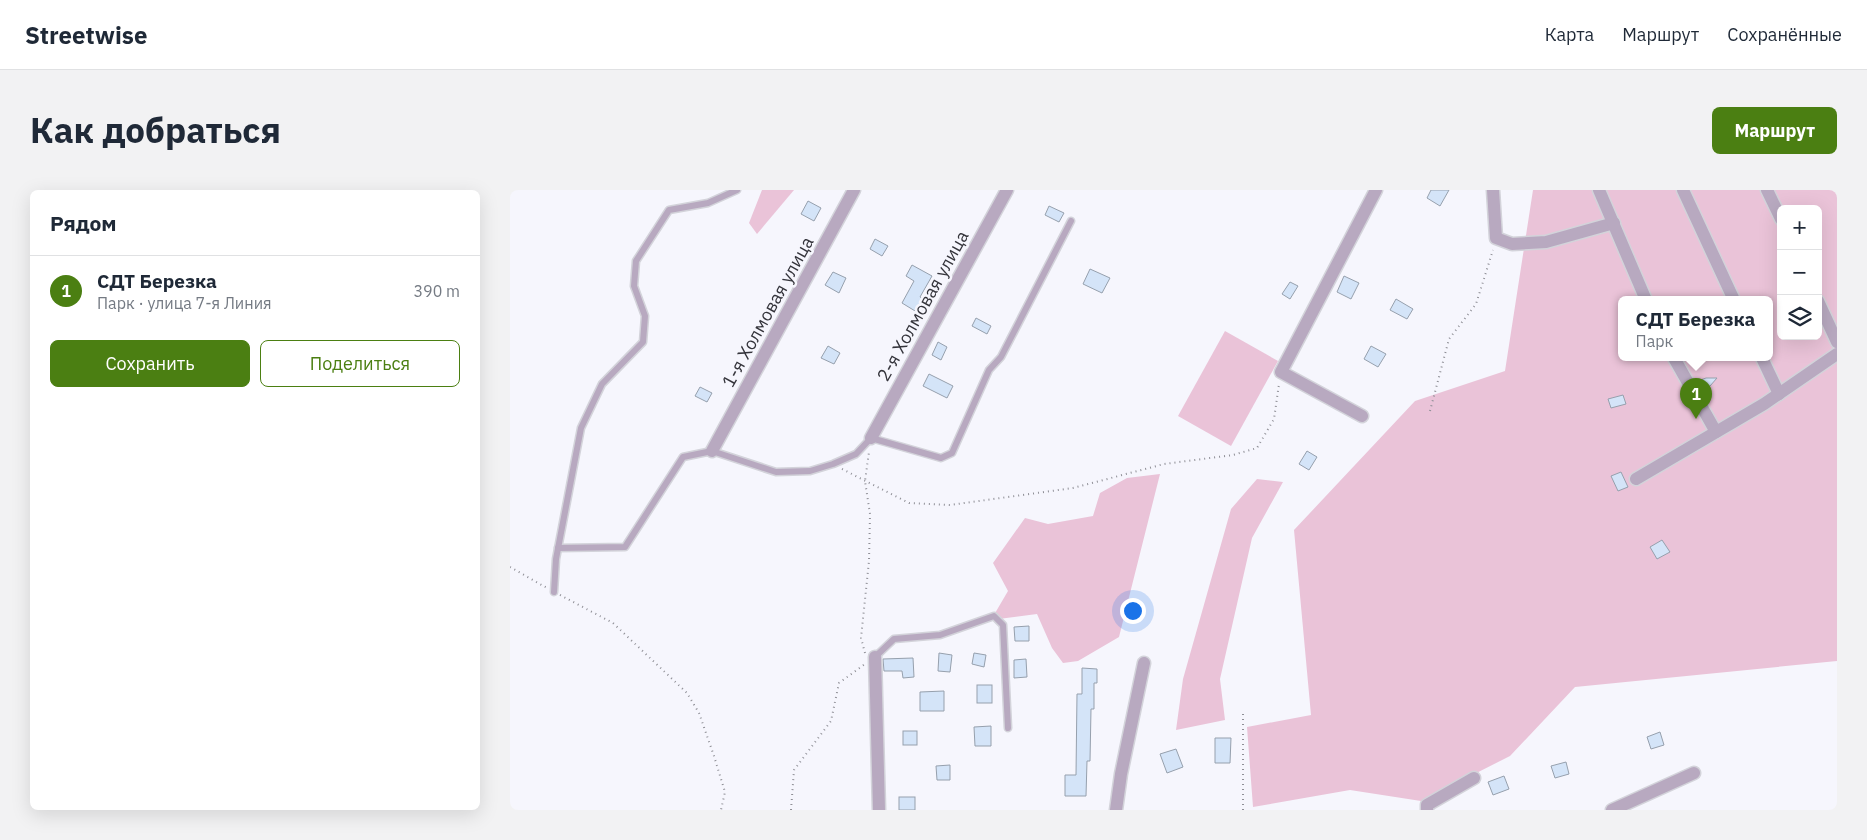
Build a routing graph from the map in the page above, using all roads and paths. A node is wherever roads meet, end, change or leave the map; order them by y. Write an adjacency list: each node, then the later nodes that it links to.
1 (737, 190): 30 (lane)
2 (854, 190): 26 (street, 1-я Холмовая улица)
3 (1006, 190): 25 (street, 2-я Холмовая улица)
4 (1376, 190): 20 (street)
5 (1493, 190): 12 (street)
6 (1599, 190): 11 (street)
7 (1683, 190): 14 (street)
8 (1767, 190): 9 (street)
9 (1777, 211)
10 (1071, 221): 25 (lane)
11 (1614, 223): 12 (street); 13 (street)
12 (1496, 238): 22 (path)
13 (1644, 296)
14 (1732, 296)
15 (1822, 310): 16 (street)
16 (1837, 342)
17 (1837, 354): 21 (street)
18 (1676, 361): 24 (street)
19 (1763, 361): 21 (street)
20 (1281, 372): 23 (street); 29 (path)
21 (1779, 394): 24 (street)
22 (1430, 411)
23 (1362, 416)
24 (1716, 432): 28 (street)
25 (871, 438): 27 (lane); 29 (path)
26 (712, 451): 27 (lane); 30 (lane)
27 (833, 464): 29 (path)
28 (1636, 478)
29 (865, 481): 33 (path)
30 (558, 548): 32 (lane)
31 (510, 567): 32 (path)
32 (554, 592): 39 (path)
33 (871, 660): 36 (lane); 40 (path); 41 (street)
34 (1144, 663): 42 (street)
35 (1243, 710): 43 (path)
36 (1008, 728)
37 (1694, 774): 45 (street)
38 (1474, 778): 44 (street)
39 (722, 810)
40 (791, 810)
41 (879, 810)
42 (1116, 810)
43 (1243, 810)
44 (1428, 810)
45 (1612, 810)

